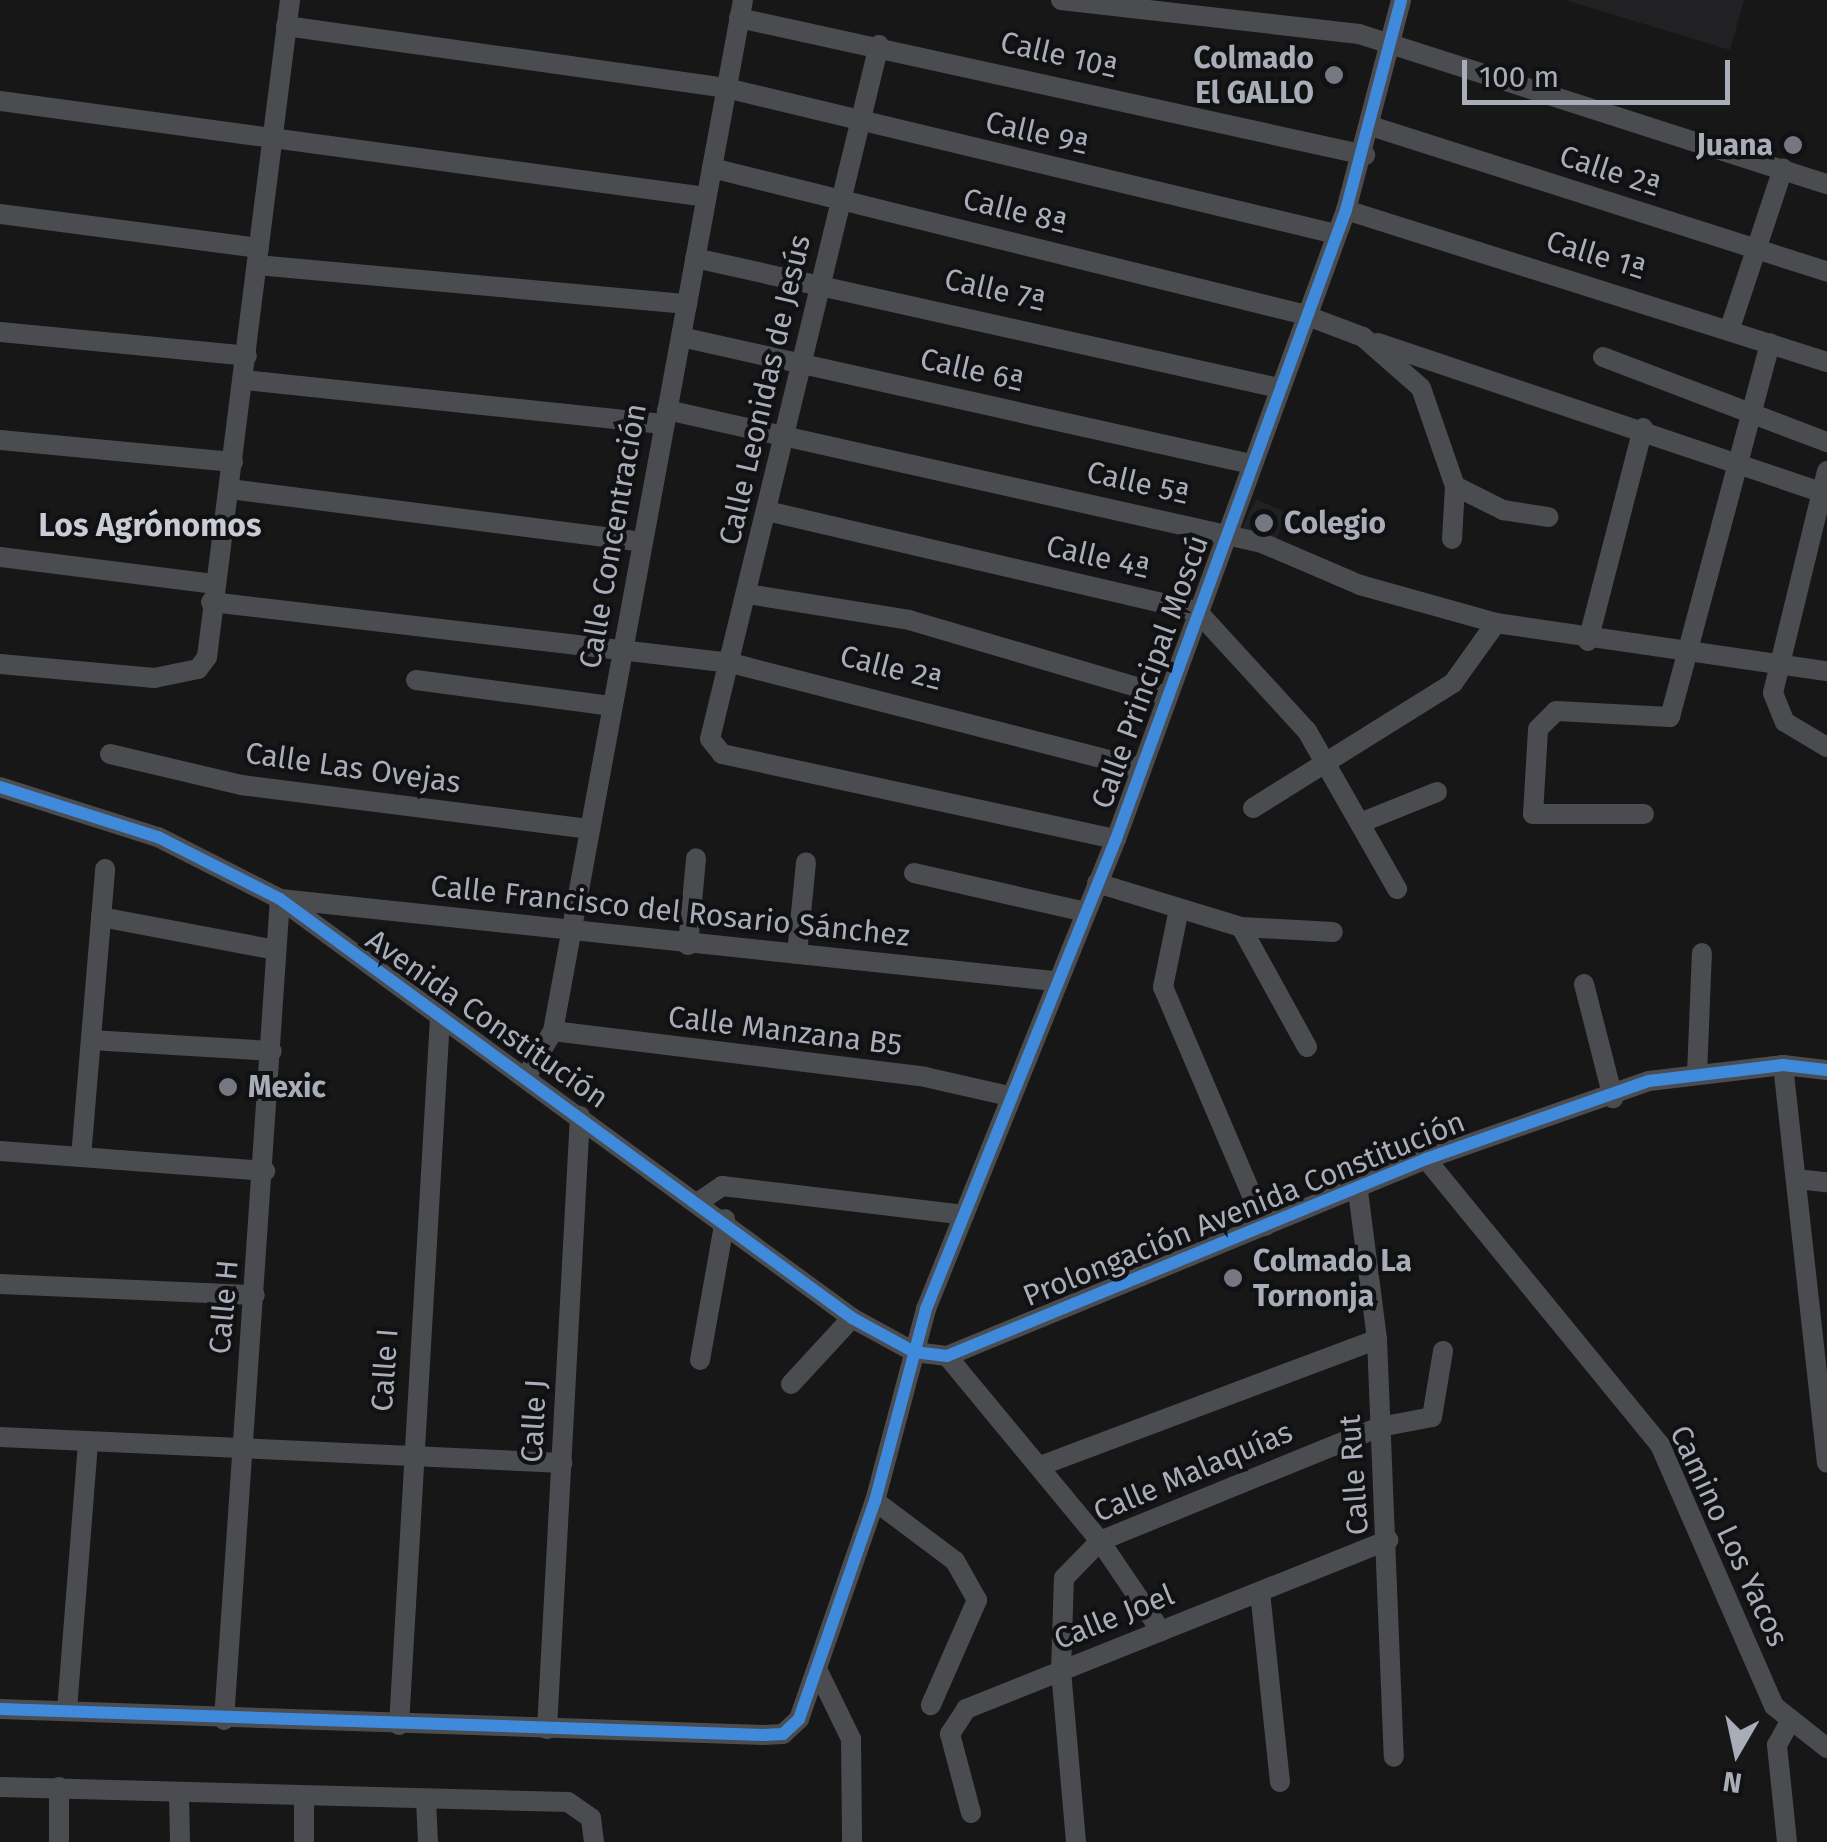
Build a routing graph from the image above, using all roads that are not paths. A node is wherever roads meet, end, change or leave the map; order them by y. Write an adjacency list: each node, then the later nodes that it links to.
1 (290, 0): 5 (street)
2 (1061, 0): 7 (street)
3 (1401, 0): 7 (street, Calle Principal Moscú)
4 (741, 9): 6 (street, Calle 10ª); 8 (street, Calle Concentración)
5 (286, 26): 8 (street, Calle 9ª); 12 (street)
6 (879, 44): 10 (street, Calle Leonidas de Jesús); 13 (street, Calle 10ª)
7 (1396, 44): 11 (street, Calle Principal Moscú); 15 (street)
8 (726, 88): 10 (street, Calle 9ª); 14 (street, Calle Concentración)
9 (0, 101): 12 (street)
10 (860, 122): 18 (street, Calle Leonidas de Jesús); 21 (street, Calle 9ª)
11 (1374, 126): 13 (street, Calle Principal Moscú); 22 (street, Calle 2ª)
12 (270, 139): 17 (street); 23 (street)
13 (1364, 156): 19 (street, Calle Principal Moscú)
14 (712, 168): 17 (street, Calle Concentración); 18 (street, Calle 8ª)
15 (1782, 169): 16 (street); 22 (street)
16 (1827, 184)
17 (706, 197): 24 (street, Calle Concentración)
18 (842, 198): 26 (street, Calle Leonidas de Jesús); 28 (street, Calle 8ª)
19 (1346, 210): 21 (street, Calle Principal Moscú); 29 (street, Calle 1ª)
20 (0, 214): 23 (street)
21 (1336, 234): 28 (street, Calle Principal Moscú)
22 (1756, 249): 25 (street, Calle 2ª); 29 (street)
23 (258, 256): 27 (street); 34 (street)
24 (695, 258): 26 (street, Calle 7ª); 27 (street, Calle Concentración)
25 (1827, 272)
26 (822, 280): 36 (street, Calle Leonidas de Jesús); 39 (street, Calle 7ª)
27 (686, 304): 31 (street, Calle Concentración)
28 (1302, 314): 32 (street, Calle 8ª); 39 (street, Calle Principal Moscú)
29 (1730, 328): 33 (street, Calle 1ª)
30 (0, 332): 34 (street)
31 (680, 337): 36 (street, Calle 6ª); 41 (street, Calle Concentración)
32 (1363, 337): 42 (street, Calle 8ª); 50 (street)
33 (1770, 343): 37 (street, Calle 1ª); 40 (street)
34 (247, 356): 38 (street)
35 (1603, 357): 40 (street)
36 (802, 362): 43 (street, Calle Leonidas de Jesús); 47 (street, Calle 6ª)
37 (1827, 362)
38 (244, 380): 41 (street, Calle 5ª); 46 (street)
39 (1279, 388): 47 (street, Calle Principal Moscú)
40 (1749, 416): 45 (street); 48 (street)
41 (666, 417): 43 (street, Calle 5ª); 57 (street, Calle Concentración)
42 (1643, 428): 48 (street, Calle 8ª); 63 (street)
43 (785, 434): 53 (street, Calle Leonidas de Jesús); 55 (street, Calle 5ª)
44 (0, 440): 46 (street)
45 (1827, 442)
46 (233, 462): 51 (street)
47 (1251, 464): 55 (street, Calle Principal Moscú)
48 (1736, 466): 52 (street, Calle 8ª); 65 (street)
49 (1827, 470): 52 (street)
50 (1455, 486): 54 (street); 56 (street)
51 (230, 489): 57 (street); 59 (street)
52 (1821, 492): 68 (street)
53 (767, 511): 60 (street, Calle Leonidas de Jesús); 61 (street, Calle 4ª)
54 (1548, 517)
55 (1228, 534): 61 (street, Calle Principal Moscú); 62 (street, Calle 5ª)
56 (1452, 539)
57 (643, 542): 64 (street, Calle Concentración)
58 (0, 557): 59 (street, Calle 2ª)
59 (212, 593): 64 (street, Calle 2ª); 67 (street)
60 (747, 594): 66 (street, Calle Leonidas de Jesús); 71 (street)
61 (1197, 611): 71 (street, Calle Principal Moscú); 75 (street)
62 (1496, 623): 63 (street, Calle 5ª); 75 (street)
63 (1588, 640): 65 (street, Calle 5ª)
64 (623, 647): 66 (street, Calle 2ª); 72 (street, Calle Concentración)
65 (1684, 654): 68 (street, Calle 5ª); 80 (street)
66 (731, 663): 76 (street, Calle 2ª); 83 (street, Calle Leonidas de Jesús)
67 (0, 664)
68 (1776, 665): 69 (street, Calle 5ª); 73 (street)
69 (1827, 671)
70 (416, 680): 72 (street)
71 (1168, 696): 76 (street, Calle Principal Moscú)
72 (612, 706): 82 (street, Calle Concentración)
73 (1827, 747)
74 (110, 754): 82 (street, Calle Las Ovejas)
75 (1327, 762): 79 (street); 81 (street)
76 (1140, 768): 83 (street, Calle Principal Moscú)
77 (0, 787): 90 (street, Avenida Constitución)
78 (1437, 792): 81 (street)
79 (1253, 808)
80 (1644, 814)
81 (1360, 823): 89 (street)
82 (590, 830): 95 (street, Calle Concentración)
83 (1116, 839): 88 (street, Calle Principal Moscú)
84 (696, 858): 97 (street)
85 (806, 862): 100 (street)
86 (105, 869): 93 (street)
87 (914, 874): 92 (street)
88 (1097, 883): 91 (street); 92 (street, Calle Principal Moscú)
89 (1397, 889)
90 (280, 900): 95 (street, Calle Francisco del Rosario Sánchez); 98 (street, Calle H); 103 (street, Avenida Constitución)
91 (1179, 909): 94 (street); 125 (street)
92 (1084, 912): 101 (street, Calle Principal Moscú)
93 (101, 917): 98 (street); 105 (street)
94 (1241, 927): 96 (street); 106 (street)
95 (571, 930): 97 (street, Calle Francisco del Rosario Sánchez); 104 (street, Calle Concentración)
96 (1333, 932)
97 (688, 944): 100 (street, Calle Francisco del Rosario Sánchez)
98 (276, 950): 107 (street, Calle H)
99 (1702, 953): 110 (street)
100 (798, 954): 101 (street, Calle Francisco del Rosario Sánchez)
101 (1054, 982): 112 (street, Calle Principal Moscú)
102 (1584, 984): 113 (street)
103 (440, 1020): 111 (street, Avenida Constitución); 141 (street, Calle I)
104 (552, 1031): 111 (street, Calle Concentración); 112 (street, Calle Manzana B5)
105 (91, 1040): 107 (street); 116 (street)
106 (1308, 1047)
107 (272, 1050): 118 (street, Calle H)
108 (1783, 1065): 109 (street, Prolongación Avenida Constitución); 110 (street, Prolongación Avenida Constitución); 119 (street)
109 (1827, 1070)
110 (1698, 1075): 113 (street, Prolongación Avenida Constitución)
111 (526, 1077): 114 (street, Avenida Constitución)
112 (1009, 1096): 123 (street, Calle Principal Moscú)
113 (1613, 1098): 117 (street, Prolongación Avenida Constitución)
114 (580, 1116): 122 (street, Avenida Constitución); 142 (street, Calle J)
115 (0, 1151): 116 (street)
116 (81, 1157): 118 (street)
117 (1426, 1158): 121 (street, Prolongación Avenida Constitución); 156 (street, Camino Los Yacos)
118 (265, 1171): 127 (street, Calle H)
119 (1796, 1179): 120 (street); 129 (street)
120 (1827, 1182)
121 (1358, 1191): 125 (street, Prolongación Avenida Constitución); 130 (street, Calle Rut)
122 (700, 1200): 123 (street); 124 (street, Avenida Constitución)
123 (964, 1215): 131 (street, Calle Principal Moscú)
124 (725, 1219): 128 (street, Avenida Constitución); 134 (street)
125 (1265, 1226): 133 (street, Prolongación Avenida Constitución)
126 (0, 1284): 127 (street)
127 (255, 1295): 140 (street, Calle H)
128 (852, 1318): 131 (street, Avenida Constitución); 135 (street)
129 (1820, 1331): 137 (street)
130 (1377, 1339): 136 (street, Calle Rut); 144 (street)
131 (914, 1352): 133 (street, Prolongación Avenida Constitución); 145 (street, Calle Principal Moscú)
132 (1443, 1352): 136 (street, Calle Malaquías)
133 (947, 1356): 144 (street)
134 (700, 1360)
135 (791, 1384)
136 (1380, 1427): 146 (street, Calle Rut); 147 (street, Calle Malaquías)
137 (1826, 1436): 143 (street)
138 (0, 1437): 139 (street)
139 (88, 1444): 140 (street); 154 (street)
140 (242, 1453): 141 (street); 155 (street, Calle H)
141 (409, 1458): 142 (street); 157 (street, Calle I)
142 (562, 1463): 158 (street, Calle J)
143 (1827, 1464)
144 (1040, 1466): 147 (street)
145 (875, 1501): 150 (street, Calle Principal Moscú); 152 (street)
146 (1388, 1540): 148 (street, Calle Joel); 160 (street, Calle Rut)
147 (1100, 1541): 149 (street); 151 (street, Calle Malaquías)
148 (1260, 1592): 149 (street, Calle Joel); 161 (street)
149 (1161, 1631): 151 (street, Calle Joel)
150 (818, 1671): 158 (street, Calle Principal Moscú); 173 (street)
151 (1060, 1671): 167 (street, Calle Joel); 174 (street, Calle Malaquías)
152 (931, 1705)
153 (0, 1709): 154 (street)
154 (67, 1710): 155 (street)
155 (224, 1720): 157 (street)
156 (1789, 1723): 159 (street); 175 (street)
157 (398, 1725): 158 (street)
158 (547, 1729)
159 (1827, 1748)
160 (1394, 1757)
161 (1280, 1782)
162 (0, 1787): 163 (street)
163 (59, 1788): 164 (street); 168 (street)
164 (179, 1794): 165 (street); 169 (street)
165 (304, 1796): 166 (street); 170 (street)
166 (426, 1800): 171 (street); 172 (street)
167 (971, 1813)
168 (59, 1842)
169 (180, 1842)
170 (304, 1842)
171 (428, 1842)
172 (594, 1842)
173 (852, 1842)
174 (1076, 1842)
175 (1787, 1842)

